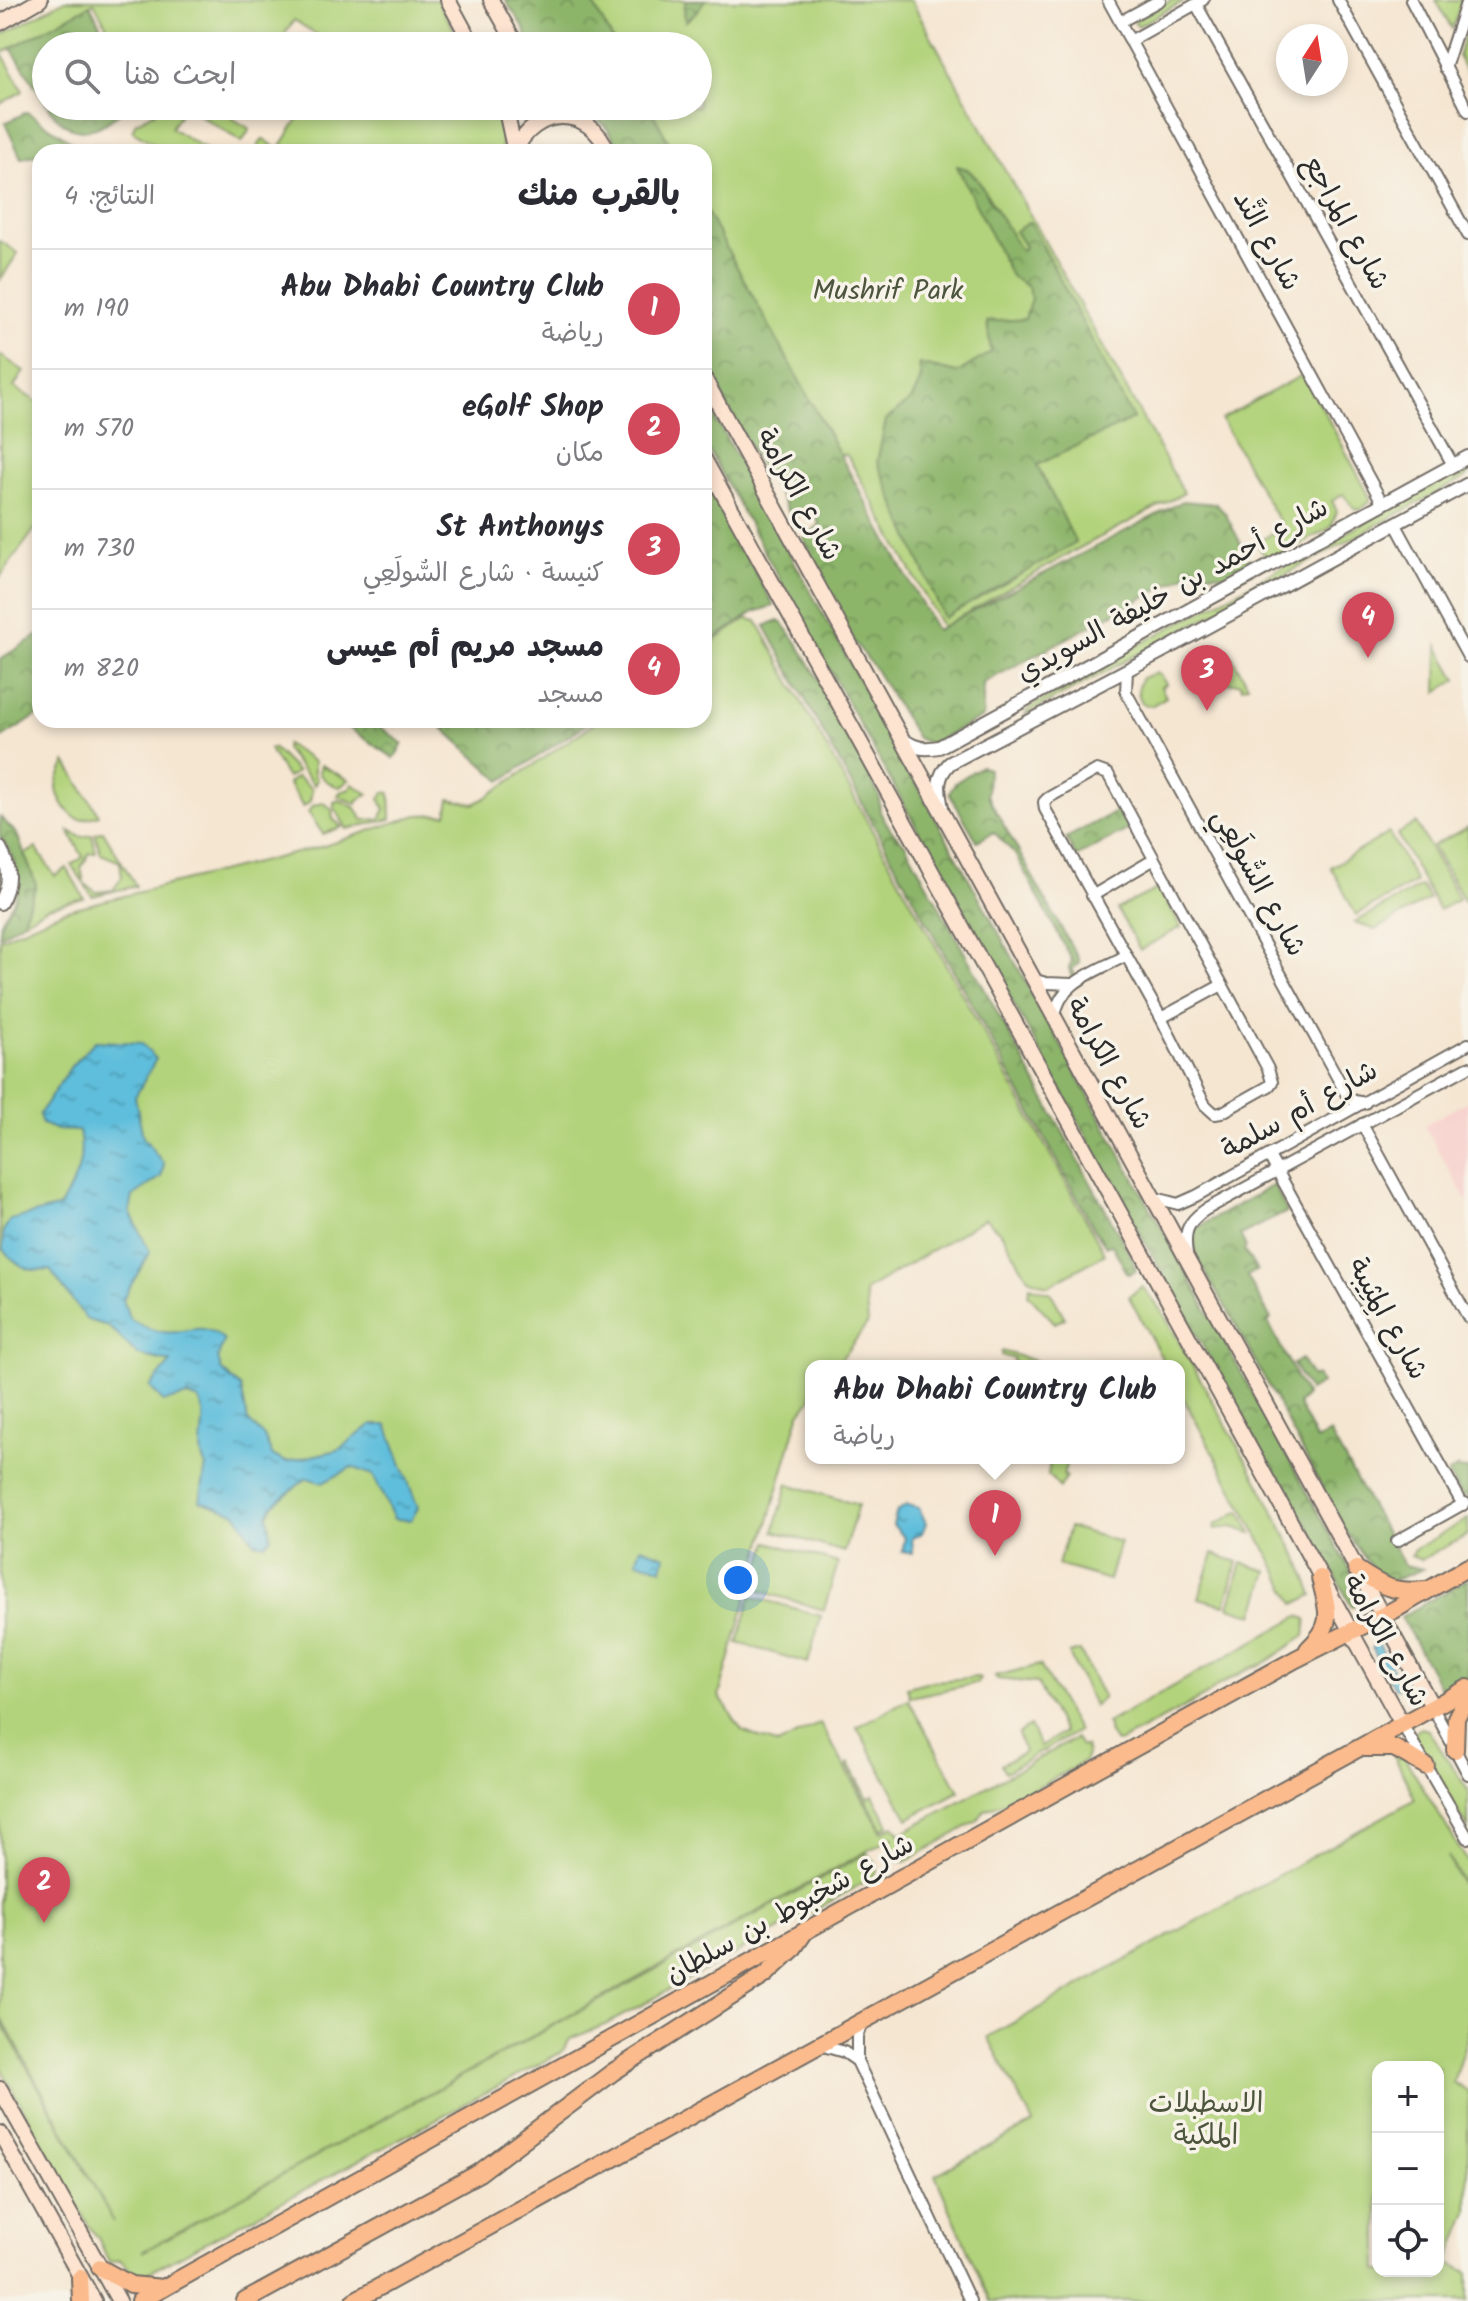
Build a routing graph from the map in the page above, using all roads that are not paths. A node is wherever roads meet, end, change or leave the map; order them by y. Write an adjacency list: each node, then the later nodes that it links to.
1 (40, 0): 11 (main road)
2 (448, 0): 12 (main road)
3 (491, 0): 13 (main road)
4 (1108, 0): 10 (street, شارع النَّد)
5 (1160, 0): 10 (street)
6 (1338, 0): 23 (street)
7 (1411, 0): 15 (street)
8 (1467, 0): 15 (street)
9 (1200, 2): 14 (street); 26 (street, شارع المراجع)
10 (1120, 22): 14 (street, شارع النَّد)
11 (0, 23)
12 (465, 32)
13 (509, 32)
14 (1130, 41): 29 (street, شارع النَّد)
15 (1445, 68): 16 (street)
16 (1468, 111)
17 (508, 120): 20 (main road)
18 (544, 120): 21 (main road)
19 (578, 120): 22 (main road)
20 (513, 144)
21 (520, 144)
22 (603, 144)
23 (1468, 235)
24 (712, 393): 37 (main road, شارع الكرامة)
25 (1468, 457): 26 (street, شارع أحمد بن خليفة السويدي)
26 (1453, 465): 29 (street, شارع أحمد بن خليفة السويدي)
27 (712, 474): 64 (main road, شارع الكرامة)
28 (1467, 487): 30 (street, شارع أحمد بن خليفة السويدي)
29 (1383, 504): 35 (street, شارع أحمد بن خليفة السويدي)
30 (1395, 523): 31 (street); 32 (street, شارع أحمد بن خليفة السويدي)
31 (1468, 657)
32 (1127, 670): 33 (street, شارع أحمد بن خليفة السويدي); 34 (street)
33 (1099, 685): 34 (street); 36 (street, شارع أحمد بن خليفة السويدي)
34 (1126, 692): 51 (street, شارع السُّولَعِي)
35 (1020, 702): 36 (street); 37 (street, شارع أحمد بن خليفة السويدي)
36 (1028, 722): 38 (street, شارع أحمد بن خليفة السويدي)
37 (899, 737): 38 (main road, شارع الكرامة)
38 (943, 811): 44 (main road, شارع الكرامة)
39 (0, 848): 42 (street)
40 (1153, 860): 41 (street); 41 (street); 46 (street)
41 (1092, 896): 43 (street)
42 (0, 903)
43 (1125, 956): 45 (street); 47 (street)
44 (1032, 979): 45 (street); 48 (main road, شارع الكرامة)
45 (1072, 984): 48 (street)
46 (1222, 985): 47 (street); 47 (street)
47 (1161, 1018)
48 (1055, 1020): 57 (main road, شارع الكرامة)
49 (1468, 1044): 52 (street, شارع أم سلمة)
50 (1468, 1067): 54 (street, شارع أم سلمة)
51 (1348, 1097): 52 (street); 53 (street)
52 (1365, 1103): 53 (street, شارع أم سلمة)
53 (1342, 1115): 55 (street, شارع أم سلمة)
54 (1362, 1124): 56 (street, شارع أم سلمة); 59 (street)
55 (1269, 1156): 56 (street, شارع المِثِيبة); 57 (street, شارع أم سلمة)
56 (1277, 1171): 58 (street, شارع أم سلمة); 60 (street, شارع المِثِيبة)
57 (1152, 1197): 58 (main road, شارع الكرامة)
58 (1187, 1256): 63 (main road, شارع الكرامة)
59 (1468, 1317)
60 (1465, 1503): 61 (street)
61 (1397, 1541)
62 (1468, 1567): 65 (main road, شارع شخبوط بن سلطان)
63 (1356, 1569): 65 (main road); 66 (main road, شارع الكرامة)
64 (1320, 1578): 67 (main road, شارع الكرامة); 68 (main road)
65 (1432, 1589): 66 (main road, شارع شخبوط بن سلطان)
66 (1381, 1616): 67 (main road, شارع شخبوط بن سلطان); 71 (main road, شارع الكرامة)
67 (1351, 1631): 68 (main road, شارع شخبوط بن سلطان); 72 (main road, شارع الكرامة)
68 (1296, 1659): 78 (main road, شارع شخبوط بن سلطان)
69 (1468, 1688): 71 (main road)
70 (1468, 1695): 74 (main road)
71 (1433, 1708): 72 (main road); 74 (street, شارع الكرامة)
72 (1402, 1724): 73 (main road); 75 (street, شارع الكرامة)
73 (1359, 1749): 75 (main road); 79 (main road)
74 (1460, 1751): 76 (street, شارع الكرامة)
75 (1426, 1766): 77 (street, شارع الكرامة)
76 (1468, 1774)
77 (1468, 1838)
78 (806, 1930): 86 (main road, شارع شخبوط بن سلطان); 92 (main road)
79 (862, 2022): 80 (main road); 81 (street)
80 (820, 2045): 81 (street); 87 (main road)
81 (857, 2061): 94 (street)
82 (0, 2089): 84 (main road)
83 (0, 2133): 85 (main road)
84 (100, 2268): 86 (main road); 90 (main road)
85 (80, 2278): 88 (main road); 89 (main road)
86 (165, 2287): 91 (main road, شارع شخبوط بن سلطان)
87 (369, 2296): 93 (main road)
88 (81, 2301)
89 (94, 2301)
90 (119, 2301)
91 (140, 2301)
92 (245, 2301)
93 (354, 2301)
94 (970, 2301)

